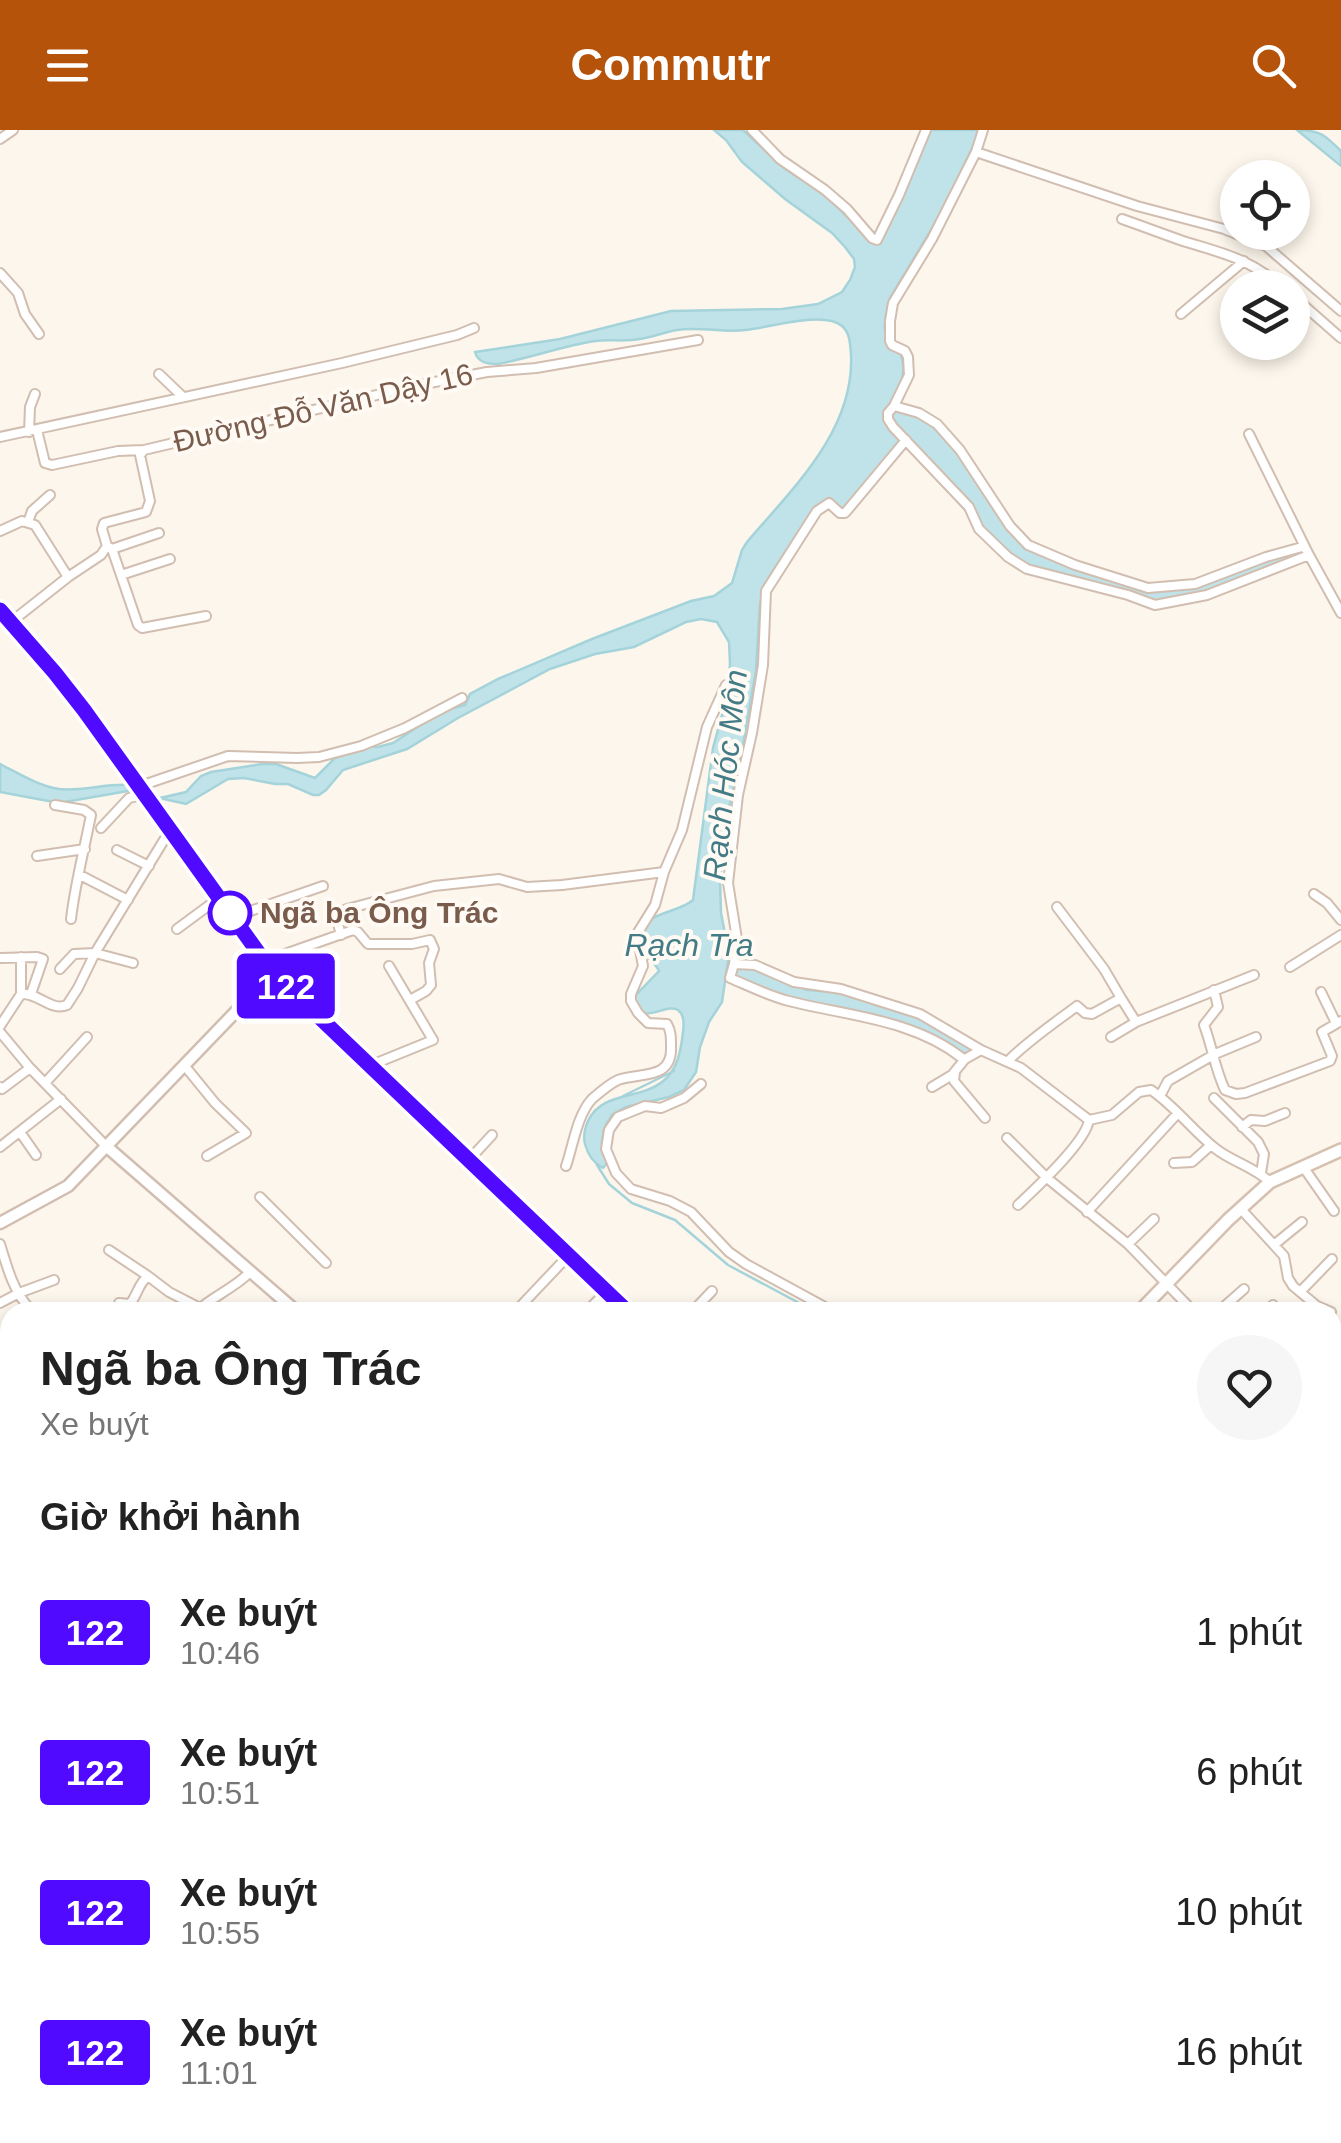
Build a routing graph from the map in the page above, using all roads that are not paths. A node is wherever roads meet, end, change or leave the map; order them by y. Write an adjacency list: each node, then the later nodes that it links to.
1 (13, 130): 5 (street)
2 (752, 130): 3 (street)
3 (926, 130)
4 (983, 130): 6 (street)
5 (0, 139)
6 (976, 152): 12 (street); 21 (street)
7 (1122, 219): 8 (street)
8 (1244, 261): 9 (street); 13 (street)
9 (1257, 270)
10 (0, 273): 15 (street)
11 (1310, 311): 16 (street)
12 (1341, 311)
13 (1181, 314)
14 (474, 328): 20 (street)
15 (38, 334)
16 (1341, 338)
17 (698, 340): 26 (street, Đường Đỗ Văn Dậy 16)
18 (159, 374): 20 (street)
19 (35, 394): 22 (street)
20 (183, 396): 22 (street)
21 (894, 406): 25 (street); 32 (street)
22 (33, 431): 24 (street); 26 (street)
23 (1248, 434): 32 (street)
24 (0, 437)
25 (906, 440): 32 (street); 68 (street)
26 (144, 450): 31 (street, Đường Đỗ Văn Dậy 16)
27 (50, 495): 28 (street)
28 (28, 522): 29 (street); 35 (street)
29 (0, 531)
30 (159, 533): 31 (street)
31 (110, 547): 34 (street); 35 (street, Đường Đỗ Văn Dậy 16)
32 (1307, 552): 37 (street)
33 (170, 559): 34 (street)
34 (121, 575): 38 (street)
35 (68, 576): 39 (street, Đường Đỗ Văn Dậy 16)
36 (0, 610): 39 (main road)
37 (1341, 613)
38 (206, 616)
39 (10, 622): 42 (main road)
40 (726, 685): 51 (street)
41 (462, 698): 42 (street)
42 (139, 785): 43 (main road)
43 (151, 802): 45 (street); 46 (main road)
44 (55, 806): 47 (street)
45 (101, 828)
46 (172, 832): 50 (street); 55 (main road)
47 (84, 849): 49 (street); 52 (street)
48 (117, 850): 50 (street)
49 (37, 856)
50 (149, 866): 56 (street)
51 (664, 872): 62 (street); 116 (street)
52 (80, 876): 56 (street); 59 (street)
53 (323, 886): 58 (street)
54 (1314, 894): 60 (street)
55 (219, 898): 58 (main road); 61 (street)
56 (128, 900): 64 (street)
57 (1056, 907): 77 (street)
58 (234, 917): 70 (main road)
59 (71, 919)
60 (1341, 920)
61 (177, 930)
62 (341, 934): 70 (street); 78 (street)
63 (1341, 935): 71 (street)
64 (95, 953): 67 (street); 72 (street); 76 (street)
65 (20, 957): 66 (street); 76 (street); 76 (street)
66 (0, 958)
67 (133, 963)
68 (734, 964): 85 (street); 87 (street)
69 (389, 966): 78 (street)
70 (269, 967): 89 (street); 90 (main road)
71 (1290, 967)
72 (60, 969)
73 (1254, 975): 74 (street)
74 (1214, 990): 79 (street); 86 (street)
75 (1321, 992): 80 (street)
76 (26, 994): 81 (street)
77 (1121, 998): 79 (street); 88 (street)
78 (410, 1000): 90 (street)
79 (1136, 1022): 83 (street)
80 (1338, 1022): 86 (street)
81 (0, 1032): 91 (street)
82 (86, 1037): 93 (street)
83 (1111, 1037)
84 (1256, 1037): 86 (street)
85 (980, 1050): 87 (street); 88 (street)
86 (1215, 1054): 97 (street)
87 (966, 1058): 92 (street)
88 (1008, 1061): 103 (street)
89 (184, 1065): 109 (street); 113 (street)
90 (369, 1066): 114 (main road)
91 (30, 1068): 93 (street); 96 (street)
92 (954, 1072): 95 (street); 102 (street)
93 (46, 1082): 98 (street)
94 (701, 1084): 156 (street)
95 (932, 1086)
96 (0, 1088)
97 (1160, 1096): 100 (street); 103 (street)
98 (62, 1098): 105 (street); 109 (street)
99 (1214, 1098): 104 (street)
100 (1178, 1113): 108 (street); 124 (street)
101 (1285, 1113): 104 (street)
102 (985, 1118)
103 (1089, 1120): 118 (street)
104 (1242, 1126): 119 (street)
105 (20, 1132): 110 (street); 112 (street)
106 (492, 1135): 114 (street)
107 (1008, 1138): 118 (street)
108 (1211, 1145): 115 (street); 119 (street)
109 (106, 1146): 127 (street); 137 (street)
110 (0, 1148)
111 (1341, 1150): 117 (main road)
112 (36, 1155)
113 (207, 1156)
114 (468, 1161): 133 (main road)
115 (1174, 1163)
116 (566, 1166)
117 (1304, 1168): 119 (main road); 123 (street)
118 (1048, 1178): 121 (street); 124 (street)
119 (1265, 1178): 122 (main road)
120 (260, 1196): 136 (street)
121 (1018, 1205)
122 (1240, 1208): 130 (street); 140 (main road)
123 (1334, 1211)
124 (1087, 1212): 129 (street)
125 (1154, 1219): 129 (street)
126 (1302, 1222): 130 (street)
127 (0, 1223)
128 (0, 1244): 145 (street)
129 (1128, 1244): 140 (street)
130 (1275, 1244): 134 (street)
131 (1293, 1248): 134 (street)
132 (109, 1250): 138 (street)
133 (568, 1256): 143 (main road); 152 (street)
134 (1284, 1256): 144 (street)
135 (1332, 1259): 144 (street)
136 (326, 1263)
137 (250, 1272): 150 (street); 151 (street)
138 (148, 1276): 148 (street); 149 (street)
139 (54, 1280): 145 (street)
140 (1167, 1284): 157 (main road); 158 (street)
141 (1244, 1289): 159 (street)
142 (712, 1291): 155 (street)
143 (606, 1292): 153 (street); 154 (main road)
144 (1300, 1292): 160 (street)
145 (18, 1293): 146 (street); 147 (street)
146 (3, 1302)
147 (25, 1302)
148 (132, 1302)
149 (185, 1302)
150 (210, 1302)
151 (285, 1302)
152 (524, 1302)
153 (596, 1302)
154 (617, 1302)
155 (702, 1302)
156 (816, 1302)
157 (1149, 1302)
158 (1184, 1302)
159 (1229, 1302)
160 (1315, 1302)

